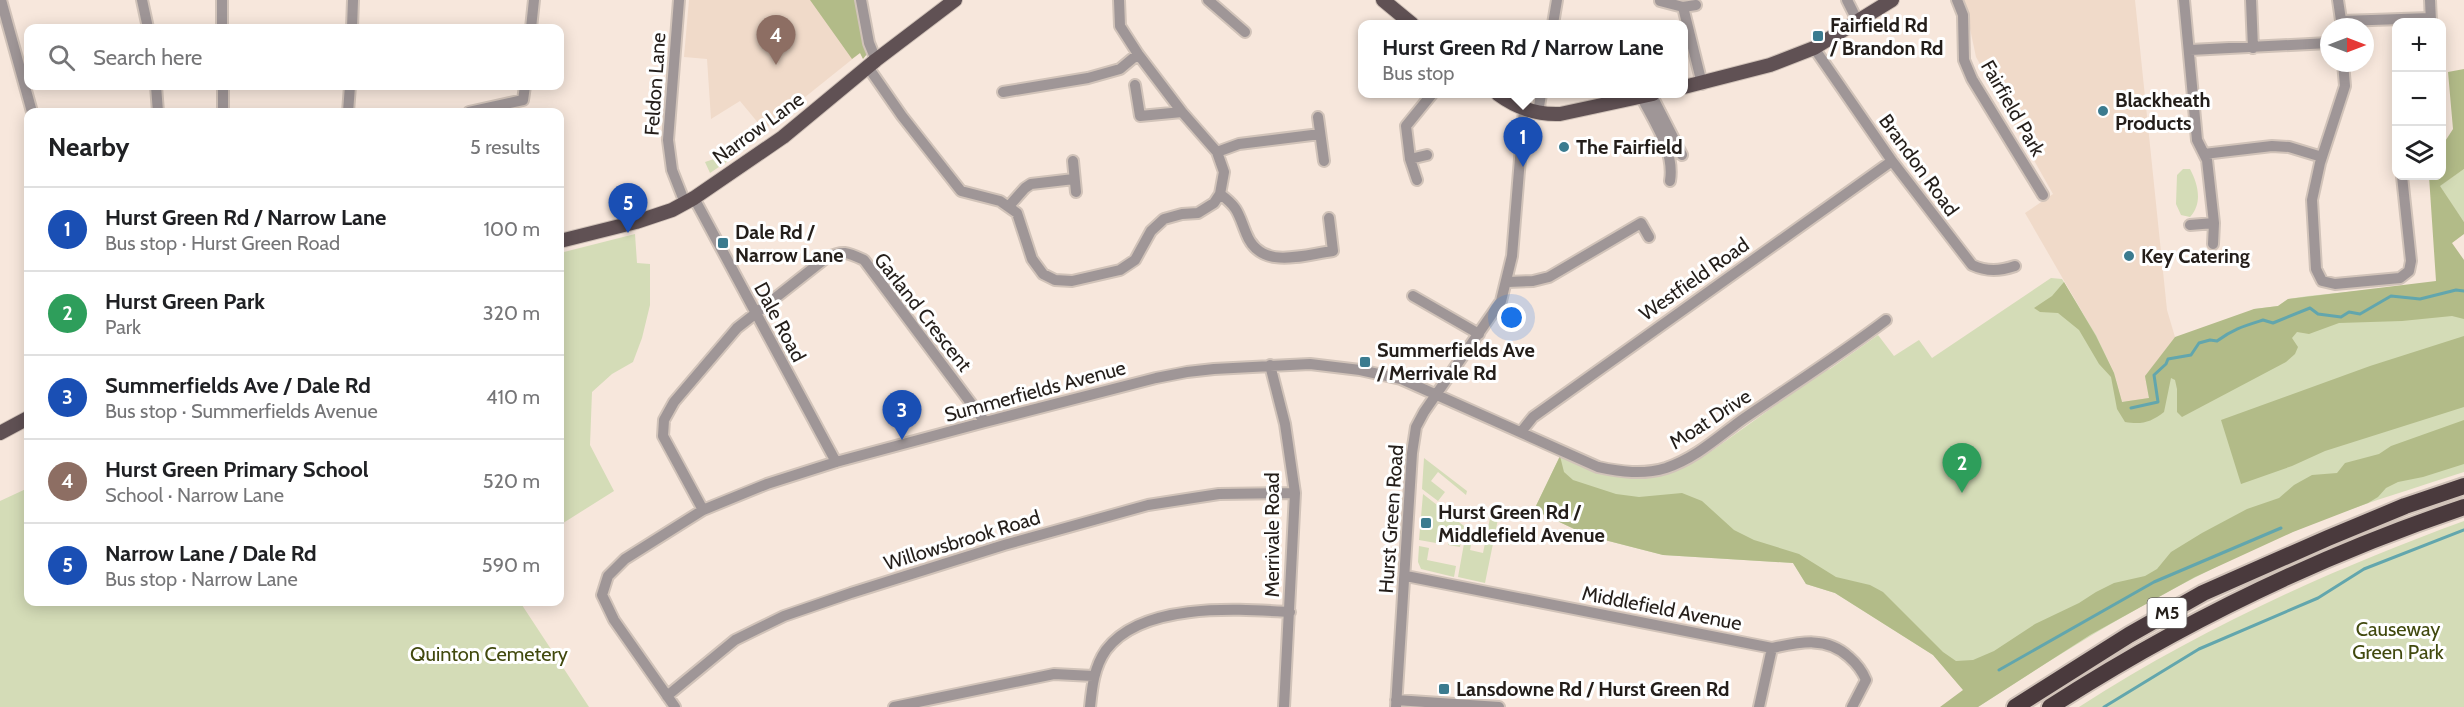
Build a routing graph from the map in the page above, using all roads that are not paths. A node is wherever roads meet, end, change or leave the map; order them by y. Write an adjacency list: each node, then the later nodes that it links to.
1 (1, 0): 44 (street)
2 (142, 0): 31 (street)
3 (222, 0): 32 (street)
4 (353, 0): 33 (street)
5 (534, 0): 34 (street)
6 (679, 0): 85 (street, Feldon Lane)
7 (861, 0): 42 (street)
8 (955, 0): 42 (main road, Narrow Lane)
9 (1119, 0): 41 (street)
10 (1208, 0): 36 (street)
11 (1383, 0): 25 (main road)
12 (1557, 0): 26 (street)
13 (1847, 0): 28 (street)
14 (1892, 0): 28 (main road)
15 (1957, 0): 84 (street, Fairfield Park)
16 (2184, 0): 40 (street)
17 (2251, 0): 39 (street)
18 (2338, 0): 23 (street)
19 (2430, 0): 24 (street)
20 (1660, 1): 22 (street)
21 (1696, 5): 22 (street)
22 (1683, 7): 27 (street)
23 (2341, 18)
24 (2431, 18)
25 (1407, 20)
26 (1554, 20)
27 (1686, 20)
28 (1857, 20): 38 (main road)
29 (2392, 22): 30 (street)
30 (2374, 23)
31 (146, 24)
32 (222, 24)
33 (352, 24)
34 (531, 24)
35 (1688, 27): 45 (street)
36 (1245, 32)
37 (2320, 44): 39 (street)
38 (1814, 48): 45 (main road); 75 (street, Brandon Road)
39 (2253, 48): 40 (street)
40 (2190, 50): 70 (street)
41 (1138, 54): 53 (street); 66 (street)
42 (872, 64): 85 (main road, Narrow Lane); 86 (street)
43 (2344, 72): 73 (street)
44 (24, 83)
45 (1702, 84): 47 (main road)
46 (1135, 85): 66 (street)
47 (1688, 86)
48 (26, 90): 60 (street)
49 (156, 90): 61 (street)
50 (222, 90): 62 (street)
51 (350, 90): 63 (street)
52 (524, 90): 64 (street)
53 (1004, 92)
54 (1428, 98): 74 (street)
55 (1507, 98): 65 (main road)
56 (1538, 98): 65 (street, Hurst Green Road)
57 (1631, 98): 65 (main road)
58 (1650, 98): 81 (street)
59 (1651, 98): 72 (street)
60 (31, 108)
61 (158, 108)
62 (223, 108)
63 (348, 108)
64 (487, 108)
65 (1531, 111): 94 (street, Hurst Green Road)
66 (1182, 112): 69 (street)
67 (1317, 117): 68 (street)
68 (1320, 134): 69 (street); 77 (street)
69 (1217, 152): 83 (street)
70 (2204, 154): 73 (street); 88 (street)
71 (1427, 155): 74 (street)
72 (1682, 155)
73 (2322, 157): 80 (street)
74 (1410, 159): 79 (street)
75 (1892, 160): 93 (street, Brandon Road); 103 (street, Westfield Road)
76 (1073, 161): 78 (street)
77 (1324, 161)
78 (1074, 179): 82 (street); 86 (street)
79 (1417, 180)
80 (2402, 180)
81 (1670, 181)
82 (1076, 192)
83 (1220, 195): 86 (street); 87 (street)
84 (2043, 195)
85 (689, 200): 91 (main road, Narrow Lane); 96 (street, Dale Road)
86 (1010, 206)
87 (1329, 219)
88 (2214, 223): 89 (street); 92 (street)
89 (2190, 225)
90 (1649, 237): 94 (street)
91 (564, 240)
92 (2213, 244)
93 (2015, 266)
94 (1508, 282): 98 (street, Hurst Green Road)
95 (1413, 296): 98 (street)
96 (755, 315): 102 (street, Garland Crescent); 105 (street, Dale Road); 109 (street, Garland Crescent)
97 (1886, 320): 103 (street, Moat Drive)
98 (1479, 334): 100 (street, Hurst Green Road)
99 (1270, 365): 100 (street, Summerfields Avenue); 102 (street, Summerfields Avenue); 107 (street, Merrivale Road)
100 (1436, 395): 103 (street, Moat Drive); 110 (street, Hurst Green Road)
101 (24, 420): 104 (main road)
102 (985, 422): 105 (street, Summerfields Avenue)
103 (1521, 432)
104 (0, 433)
105 (836, 462): 109 (street, Summerfields Avenue)
106 (2464, 486): 123 (highway, M5)
107 (1295, 494): 111 (street, Merrivale Road); 114 (street, Willowsbrook Road)
108 (2464, 507): 124 (highway, M5)
109 (703, 510): 114 (street, Summerfields Avenue)
110 (1406, 576): 112 (street, Middlefield Avenue); 115 (street, Hurst Green Road)
111 (1290, 612): 113 (street); 119 (street, Merrivale Road)
112 (1773, 648): 121 (street); 122 (street, Middlefield Avenue)
113 (1093, 676): 117 (street); 118 (street)
114 (667, 696): 116 (street, Summerfields Avenue)
115 (1396, 704): 120 (street)
116 (675, 707)
117 (894, 707)
118 (1090, 707)
119 (1284, 707)
120 (1499, 707)
121 (1760, 707)
122 (1852, 707)
123 (2015, 707)
124 (2050, 707)

